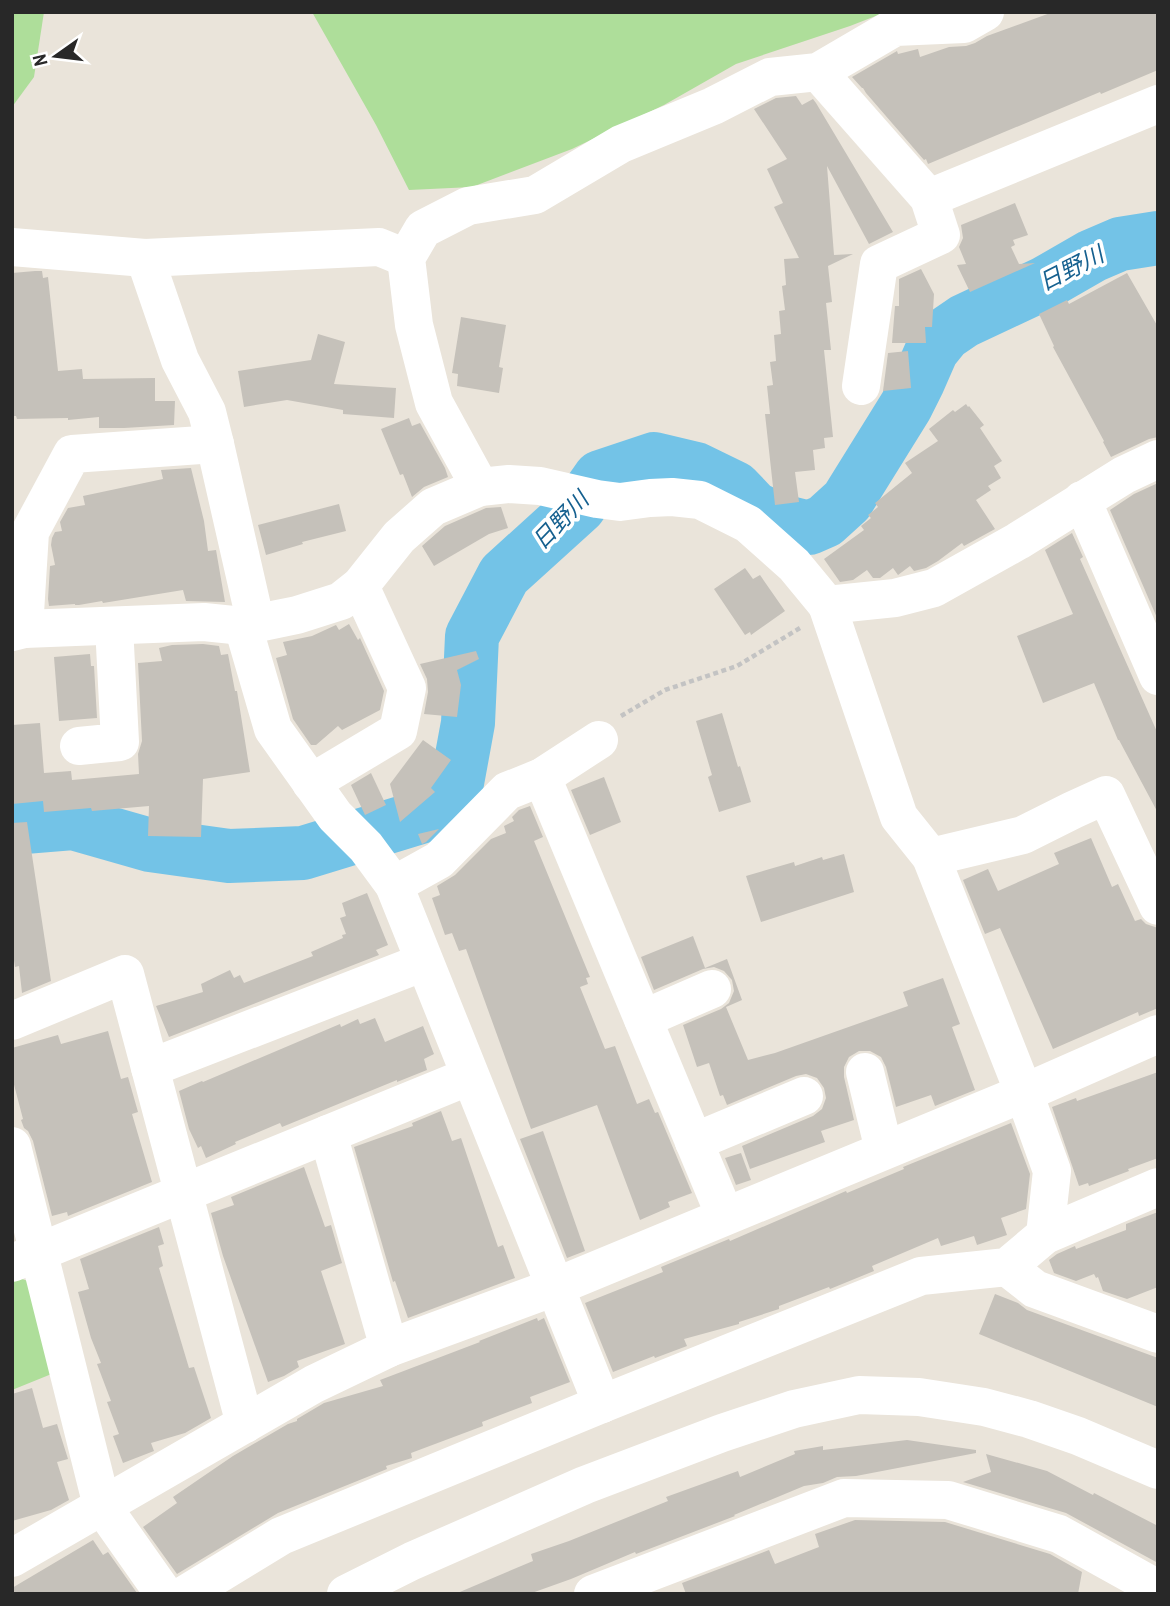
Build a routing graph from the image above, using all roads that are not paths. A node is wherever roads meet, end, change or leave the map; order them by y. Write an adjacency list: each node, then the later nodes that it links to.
1 (985, 12): 2 (street)
2 (818, 72): 4 (street); 7 (street)
3 (1158, 104): 4 (street)
4 (929, 198): 8 (street)
5 (12, 247): 6 (street)
6 (145, 258): 7 (street); 9 (street)
7 (407, 258): 11 (street)
8 (861, 386)
9 (215, 444): 15 (street); 17 (street)
10 (1158, 459): 12 (street)
11 (480, 488): 13 (street); 14 (street)
12 (1083, 500): 14 (street); 18 (street)
13 (360, 586): 15 (street); 22 (street)
14 (827, 605): 23 (street)
15 (249, 625): 16 (street); 22 (street)
16 (114, 626): 17 (street); 20 (street)
17 (18, 631)
18 (1158, 676)
19 (599, 740): 21 (street)
20 (79, 746)
21 (542, 777): 24 (street); 28 (street)
22 (311, 783): 24 (street)
23 (931, 857): 25 (street); 34 (street)
24 (394, 885): 26 (street)
25 (1158, 906)
26 (424, 962): 31 (street); 33 (street)
27 (712, 989): 28 (street)
28 (643, 1019): 37 (street)
29 (12, 1021): 31 (street)
30 (1158, 1034): 34 (street)
31 (150, 1068): 41 (street)
32 (865, 1072): 39 (street)
33 (470, 1076): 36 (street); 46 (street)
34 (1024, 1093): 39 (street); 43 (street)
35 (804, 1096): 37 (street)
36 (328, 1134): 41 (street); 48 (street)
37 (694, 1142): 42 (street)
38 (12, 1146): 44 (street)
39 (884, 1150): 42 (street)
40 (1158, 1187): 43 (street)
41 (183, 1193): 44 (street); 50 (street)
42 (725, 1216): 46 (street)
43 (1045, 1235): 45 (street)
44 (25, 1258): 52 (street)
45 (1007, 1266): 47 (street); 49 (street)
46 (555, 1287): 48 (street); 49 (street)
47 (1158, 1334)
48 (389, 1348): 50 (street)
49 (602, 1404): 56 (street)
50 (245, 1424): 52 (street)
51 (1158, 1470): 57 (street)
52 (102, 1506): 53 (street); 55 (street)
53 (12, 1558)
54 (1158, 1589): 58 (street)
55 (164, 1594)
56 (186, 1594)
57 (345, 1594)
58 (593, 1594)

